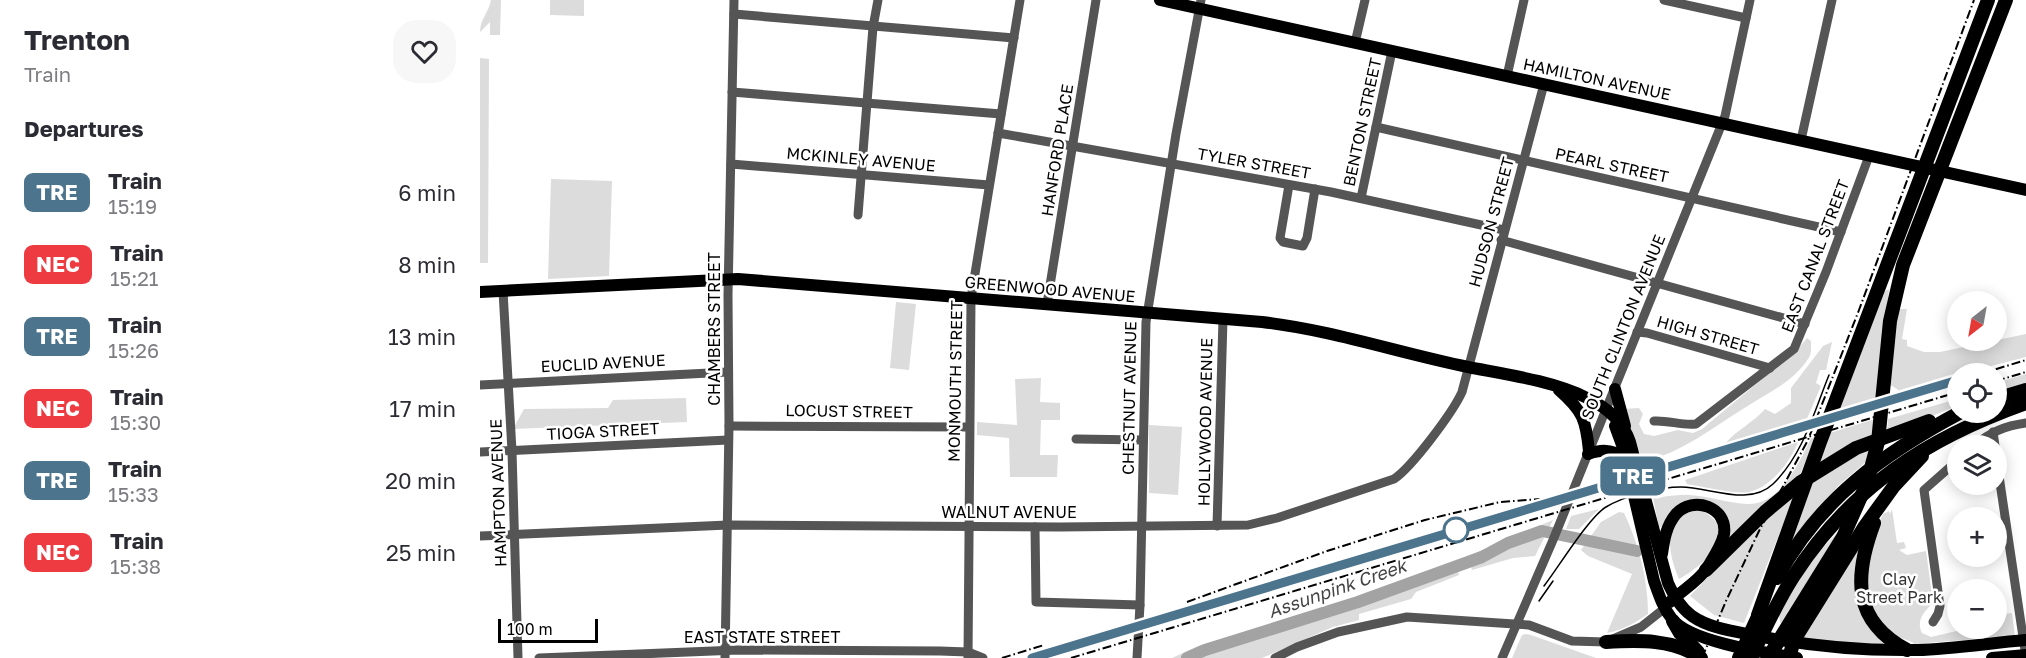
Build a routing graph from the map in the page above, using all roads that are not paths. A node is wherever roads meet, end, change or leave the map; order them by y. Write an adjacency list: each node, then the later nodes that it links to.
1 (734, 0): 15 (street, CHAMBERS STREET)
2 (878, 0): 17 (street)
3 (1020, 0): 18 (street, MONMOUTH STREET)
4 (1096, 0): 31 (street, HANFORD PLACE)
5 (1160, 0): 14 (main road, HAMILTON AVENUE)
6 (1365, 0): 19 (street)
7 (1524, 0): 22 (street)
8 (1664, 0): 16 (street)
9 (1750, 0): 16 (street, SOUTH CLINTON AVENUE)
10 (1832, 0): 30 (street)
11 (1988, 0): 36 (highway)
12 (2006, 0): 21 (highway)
13 (2016, 0): 21 (highway)
14 (1200, 4): 19 (main road, HAMILTON AVENUE); 35 (street, CHESTNUT AVENUE)
15 (734, 14): 17 (street); 24 (street, CHAMBERS STREET)
16 (1746, 18): 27 (street, SOUTH CLINTON AVENUE)
17 (873, 27): 18 (street); 25 (street)
18 (1014, 38): 26 (street, MONMOUTH STREET)
19 (1355, 43): 20 (main road, HAMILTON AVENUE)
20 (1392, 51): 22 (main road, HAMILTON AVENUE); 28 (street, BENTON STREET)
21 (1984, 59): 36 (highway)
22 (1507, 76): 23 (main road, HAMILTON AVENUE)
23 (1544, 84): 27 (main road, HAMILTON AVENUE); 33 (street, HUDSON STREET)
24 (732, 92): 25 (street); 34 (street, CHAMBERS STREET)
25 (867, 103): 26 (street); 37 (street)
26 (1001, 114): 29 (street, MONMOUTH STREET)
27 (1722, 124): 30 (main road, HAMILTON AVENUE); 43 (street, SOUTH CLINTON AVENUE)
28 (1376, 127): 33 (street, PEARL STREET); 42 (street, BENTON STREET)
29 (998, 133): 31 (street, TYLER STREET); 39 (street, MONMOUTH STREET)
30 (1801, 140): 32 (main road, HAMILTON AVENUE)
31 (1072, 146): 35 (street, TYLER STREET); 52 (street, HANFORD PLACE)
32 (1869, 156): 36 (main road, HAMILTON AVENUE); 45 (street, EAST CANAL STREET)
33 (1523, 161): 43 (street, PEARL STREET); 46 (street, HUDSON STREET)
34 (731, 164): 37 (street, MCKINLEY AVENUE); 47 (street, CHAMBERS STREET)
35 (1171, 164): 38 (street, TYLER STREET); 53 (street, CHESTNUT AVENUE)
36 (1931, 170): 41 (main road, HAMILTON AVENUE); 104 (highway); 108 (highway)
37 (861, 174): 39 (street, MCKINLEY AVENUE); 44 (street)
38 (1288, 184): 40 (street, TYLER STREET); 40 (street)
39 (989, 185): 51 (street, MONMOUTH STREET)
40 (1316, 189): 42 (street, TYLER STREET)
41 (2026, 190)
42 (1361, 198): 46 (street, TYLER STREET)
43 (1692, 198): 45 (street, PEARL STREET); 48 (street, SOUTH CLINTON AVENUE)
44 (858, 215)
45 (1841, 232): 55 (street, EAST CANAL STREET)
46 (1503, 235): 48 (street, TYLER STREET); 57 (street, HUDSON STREET)
47 (728, 279): 49 (main road, GREENWOOD AVENUE); 51 (main road, GREENWOOD AVENUE); 59 (street, CHAMBERS STREET)
48 (1658, 283): 55 (street, TYLER STREET); 56 (street, SOUTH CLINTON AVENUE)
49 (503, 291): 50 (main road, GREENWOOD AVENUE); 60 (street, HAMPTON AVENUE)
50 (480, 292)
51 (971, 298): 52 (main road, GREENWOOD AVENUE); 73 (street, MONMOUTH STREET)
52 (1047, 304): 53 (main road, GREENWOOD AVENUE)
53 (1147, 313): 54 (main road, GREENWOOD AVENUE); 83 (street, CHESTNUT AVENUE)
54 (1223, 319): 57 (main road, GREENWOOD AVENUE); 94 (street, HOLLYWOOD AVENUE)
55 (1805, 324): 58 (street, EAST CANAL STREET)
56 (1637, 332): 58 (street, HIGH STREET); 63 (street, SOUTH CLINTON AVENUE)
57 (1467, 367): 62 (main road, GREENWOOD AVENUE); 94 (street, WALNUT AVENUE)
58 (1770, 368): 70 (street, EAST CANAL STREET)
59 (728, 372): 60 (street, EUCLID AVENUE); 72 (street, CHAMBERS STREET)
60 (509, 384): 61 (street, EUCLID AVENUE); 84 (street, HAMPTON AVENUE)
61 (480, 385)
62 (1556, 387): 67 (main road, GREENWOOD AVENUE); 86 (main road)
63 (1615, 389): 67 (street, SOUTH CLINTON AVENUE); 74 (main road)
64 (2026, 390): 65 (highway)
65 (2007, 396)
66 (2026, 403): 76 (highway)
67 (1606, 409): 74 (main road, GREENWOOD AVENUE); 86 (street, SOUTH CLINTON AVENUE); 87 (main road)
68 (1947, 416): 100 (highway)
69 (1947, 420): 104 (highway)
70 (1654, 421)
71 (2026, 423): 75 (street)
72 (729, 426): 73 (street, LOCUST STREET); 82 (street, CHAMBERS STREET)
73 (969, 427): 93 (street, MONMOUTH STREET)
74 (1626, 430): 87 (main road)
75 (1993, 432): 77 (street); 78 (street)
76 (1948, 435)
77 (1989, 435)
78 (1993, 435)
79 (1947, 436): 90 (highway)
80 (1947, 436): 104 (highway)
81 (1076, 439): 83 (street)
82 (728, 440): 84 (street, TIOGA STREET); 92 (street, CHAMBERS STREET)
83 (1143, 440): 96 (street, CHESTNUT AVENUE)
84 (512, 451): 85 (street, TIOGA STREET); 97 (street, HAMPTON AVENUE)
85 (480, 452)
86 (1588, 453): 87 (main road); 107 (street, SOUTH CLINTON AVENUE)
87 (1628, 461): 91 (main road)
88 (1947, 470): 106 (street)
89 (2002, 495): 109 (street)
90 (1882, 503): 111 (highway); 126 (highway)
91 (1642, 507): 99 (main road); 102 (main road)
92 (728, 525): 93 (street, WALNUT AVENUE); 97 (street, WALNUT AVENUE); 112 (street, CHAMBERS STREET)
93 (969, 526): 95 (street, WALNUT AVENUE); 113 (street, MONMOUTH STREET)
94 (1217, 526): 96 (street, WALNUT AVENUE)
95 (1035, 527): 96 (street, WALNUT AVENUE); 103 (street)
96 (1141, 527): 103 (street, CHESTNUT AVENUE)
97 (515, 534): 98 (street, WALNUT AVENUE); 116 (street, HAMPTON AVENUE)
98 (480, 536)
99 (1662, 561): 100 (main road); 101 (main road)
100 (1706, 570): 101 (main road)
101 (1675, 597): 102 (main road); 111 (main road)
102 (1665, 608): 105 (main road); 110 (street)
103 (1140, 609): 114 (street, CHESTNUT AVENUE)
104 (1765, 615): 122 (highway); 123 (highway)
105 (1673, 621): 121 (highway); 127 (main road)
106 (1933, 622)
107 (1516, 623): 110 (street); 119 (street); 120 (street, SOUTH CLINTON AVENUE)
108 (1782, 638): 124 (highway); 125 (highway)
109 (2025, 640): 111 (main road); 115 (street)
110 (1606, 642): 121 (highway)
111 (1915, 653)
112 (725, 654): 113 (street, EAST STATE STREET); 117 (street, EAST STATE STREET)
113 (968, 655): 118 (street, EAST STATE STREET)
114 (1137, 655)
115 (2026, 655): 128 (main road)
116 (518, 658)
117 (539, 658)
118 (983, 658)
119 (1275, 658)
120 (1502, 658)
121 (1703, 658)
122 (1739, 658)
123 (1751, 658)
124 (1768, 658)
125 (1776, 658)
126 (1789, 658)
127 (1797, 658)
128 (1992, 658)

